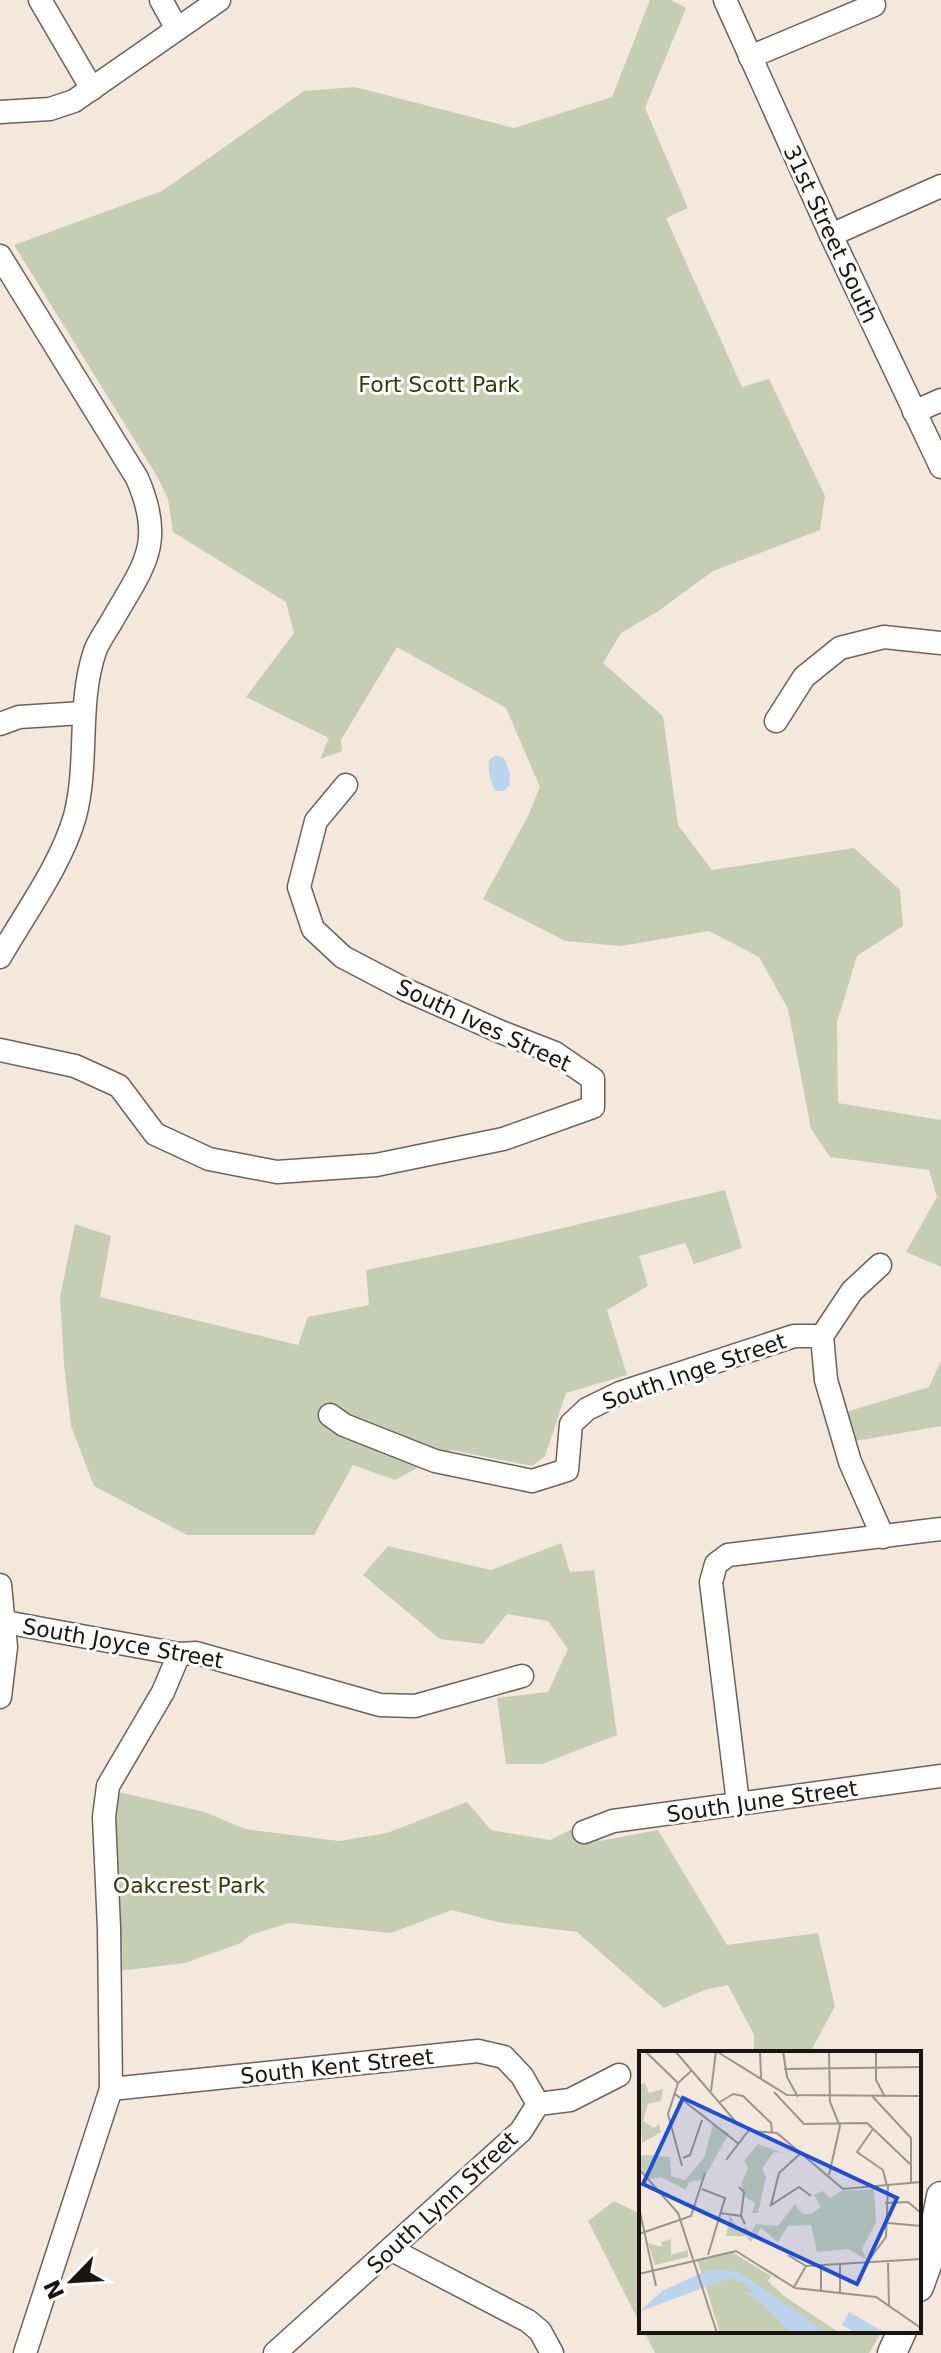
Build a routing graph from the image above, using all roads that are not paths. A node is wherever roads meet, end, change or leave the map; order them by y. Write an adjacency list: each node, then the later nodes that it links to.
1 (40, 0): 8 (street)
2 (161, 0): 6 (street)
3 (219, 0): 6 (street)
4 (722, 1): 7 (street, 31st Street South)
5 (874, 5): 7 (street)
6 (177, 29): 8 (street)
7 (750, 57): 11 (street, 31st Street South)
8 (92, 89): 9 (street)
9 (0, 112)
10 (941, 186): 11 (street)
11 (831, 235): 14 (street, 31st Street South)
12 (0, 256): 17 (street)
13 (941, 400): 14 (street)
14 (914, 412): 15 (street, 31st Street South)
15 (941, 467)
16 (941, 643): 18 (street)
17 (83, 713): 19 (street); 21 (street)
18 (776, 721)
19 (0, 724)
20 (346, 785): 22 (street, South Ives Street)
21 (0, 957)
22 (0, 1050)
23 (880, 1265): 24 (street)
24 (822, 1336): 25 (street, South Inge Street); 27 (street)
25 (330, 1415)
26 (941, 1529): 27 (street)
27 (883, 1537): 34 (street)
28 (0, 1585): 29 (street)
29 (5, 1622): 30 (street, South Joyce Street); 32 (street)
30 (179, 1654): 31 (street, South Joyce Street); 37 (street)
31 (522, 1676)
32 (0, 1697)
33 (941, 1776): 34 (street, South June Street)
34 (738, 1803): 35 (street, South June Street)
35 (584, 1832)
36 (619, 2075): 38 (street)
37 (111, 2089): 38 (street, South Kent Street); 43 (street)
38 (538, 2104): 40 (street, South Lynn Street)
39 (941, 2196): 41 (main road)
40 (392, 2250): 44 (street, South Lynn Street); 45 (street)
41 (921, 2281)
42 (901, 2333): 46 (main road)
43 (25, 2353)
44 (275, 2353)
45 (552, 2353)
46 (892, 2353)

